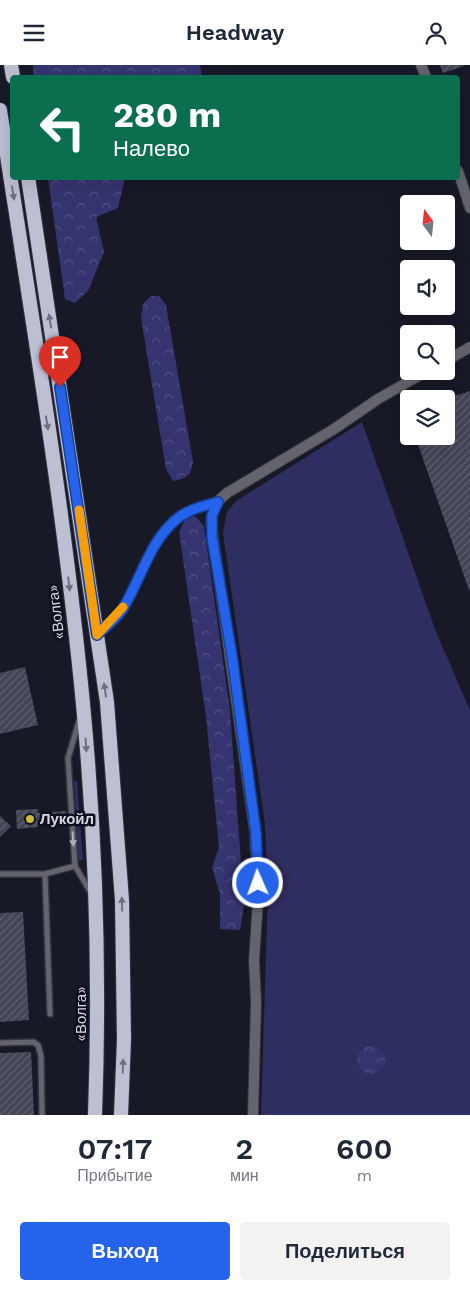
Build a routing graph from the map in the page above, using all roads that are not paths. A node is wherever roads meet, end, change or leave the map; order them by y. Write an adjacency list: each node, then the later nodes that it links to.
1 (0, 110): 2 (highway, «Волга», one-way to 2)
2 (10, 175)
3 (460, 177): 6 (street)
4 (11, 180): 12 (highway, «Волга», one-way to 12)
5 (28, 180): 11 (highway, one-way to 5)
6 (470, 208)
7 (470, 347): 8 (street)
8 (455, 356)
9 (411, 380): 10 (street)
10 (218, 502): 11 (lane); 22 (street)
11 (97, 635): 21 (highway, one-way to 11)
12 (83, 705): 13 (lane, one-way to 13); 16 (highway, «Волга», one-way to 16)
13 (75, 865): 15 (lane); 16 (lane)
14 (0, 874): 15 (lane)
15 (45, 874): 17 (lane)
16 (96, 900): 20 (highway, «Волга»)
17 (50, 1014)
18 (0, 1043): 19 (lane)
19 (42, 1115)
20 (95, 1115)
21 (121, 1115)
22 (253, 1115)

